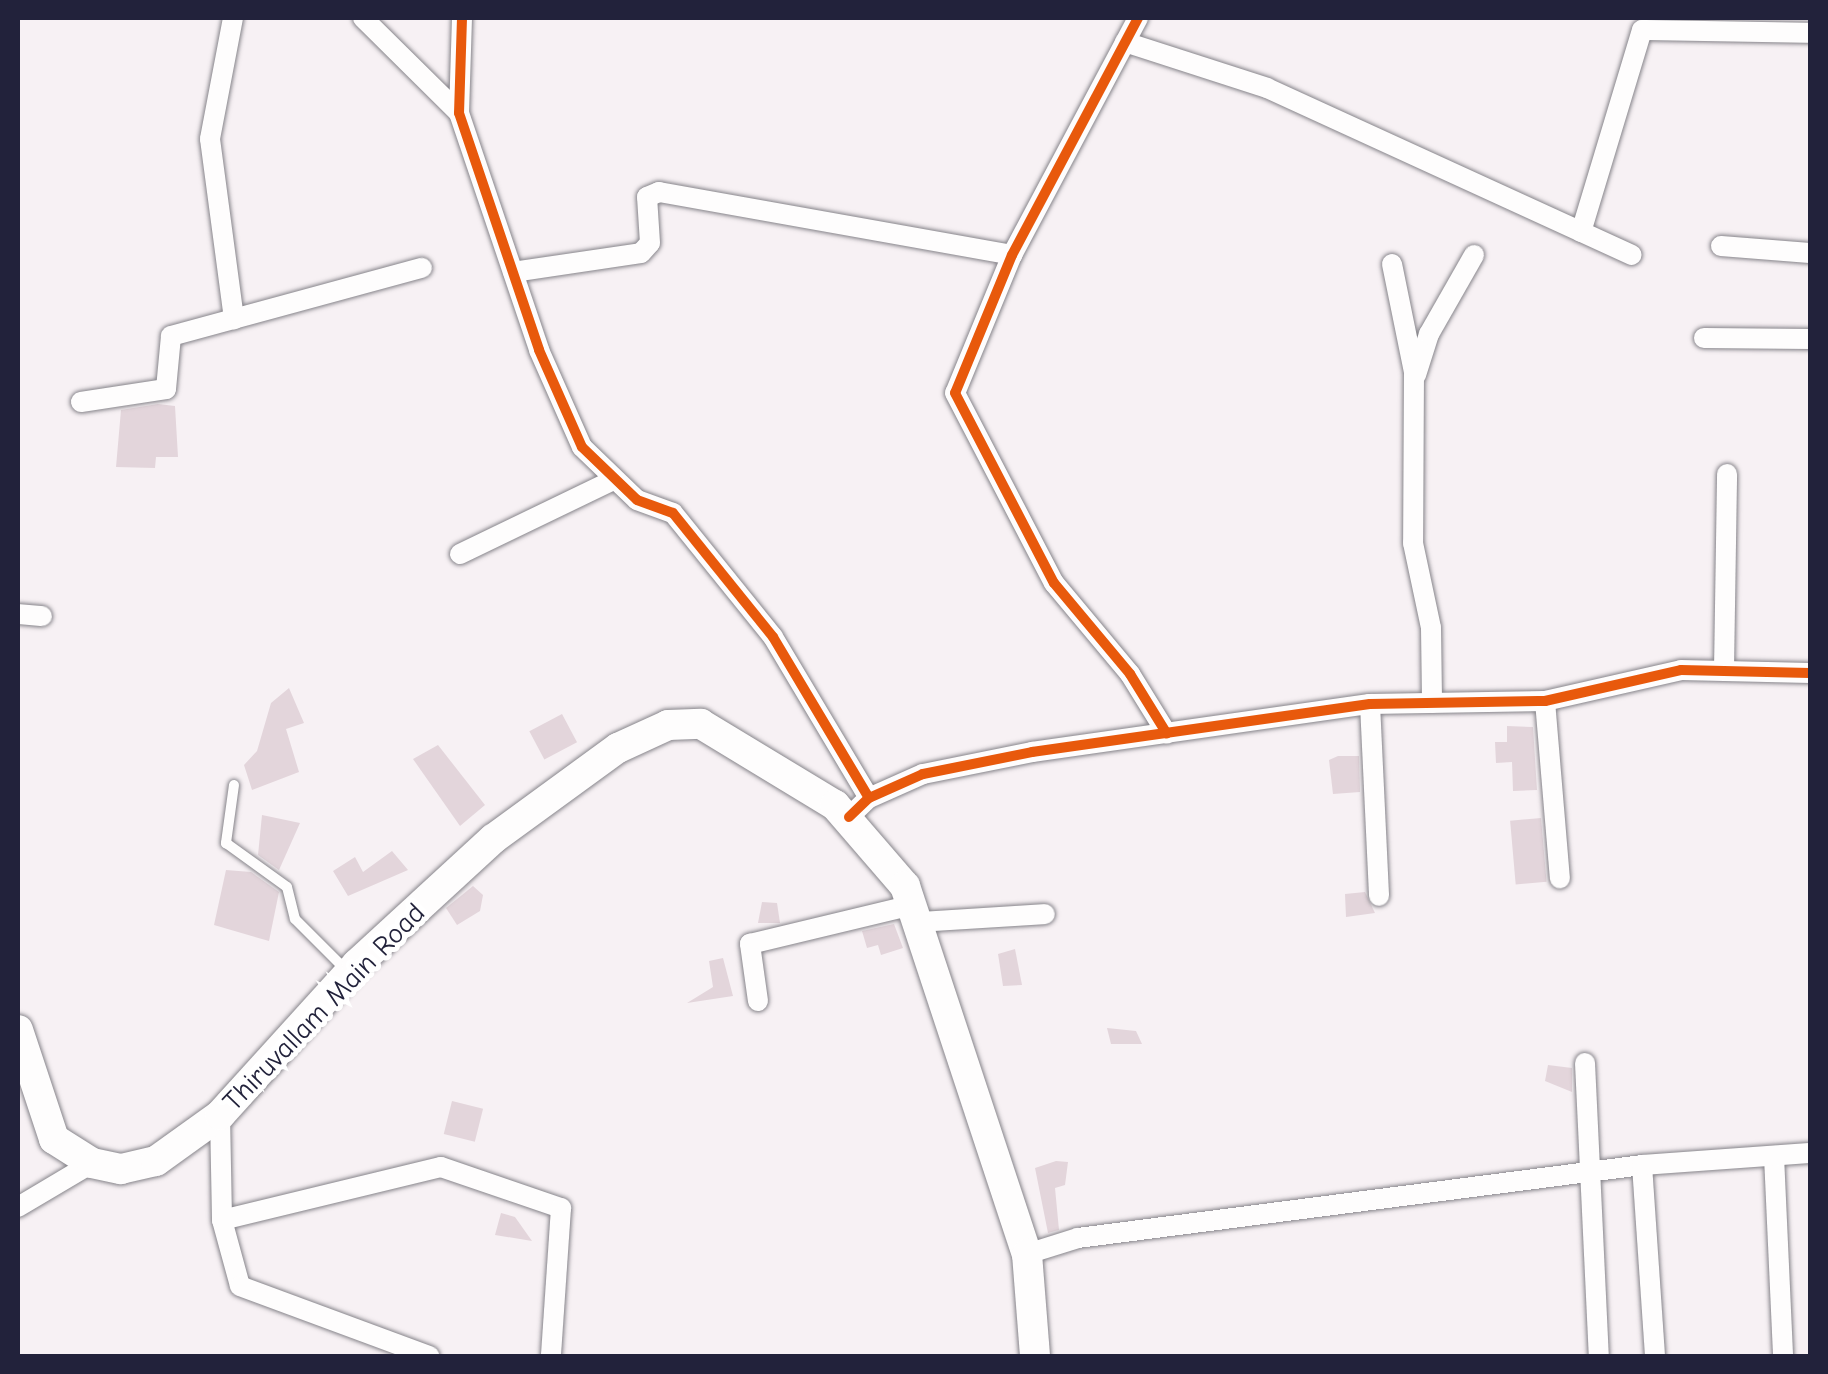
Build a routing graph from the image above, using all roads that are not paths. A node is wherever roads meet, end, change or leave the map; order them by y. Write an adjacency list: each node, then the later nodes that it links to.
1 (233, 18): 18 (street)
2 (363, 18): 8 (street)
3 (462, 18): 8 (street)
4 (1138, 18): 7 (street)
5 (1641, 24): 6 (street); 9 (street)
6 (1804, 27)
7 (1125, 42): 9 (street); 13 (street)
8 (458, 113): 17 (street)
9 (1581, 232): 11 (street)
10 (1721, 246): 12 (street)
11 (1632, 254)
12 (1810, 254)
13 (1012, 255): 17 (street); 33 (street)
14 (1474, 255): 21 (street)
15 (1392, 264): 21 (street)
16 (422, 268): 18 (street)
17 (512, 272): 24 (street)
18 (234, 320): 22 (street)
19 (1704, 338): 20 (street)
20 (1810, 339)
21 (1414, 382): 31 (street)
22 (82, 402)
23 (1727, 474): 28 (street)
24 (611, 481): 25 (street); 35 (street)
25 (460, 554)
26 (18, 614): 27 (street)
27 (42, 616)
28 (1724, 670): 29 (street); 30 (street)
29 (1810, 673)
30 (1544, 701): 31 (street); 36 (street)
31 (1432, 703): 32 (street)
32 (1370, 704): 33 (street); 37 (street)
33 (1167, 734): 35 (street)
34 (234, 785): 40 (lane)
35 (859, 807): 38 (main road, Thiruvallam Main Road); 40 (main road, Thiruvallam Main Road)
36 (1560, 878)
37 (1380, 896)
38 (916, 913): 39 (street); 41 (street); 52 (main road, Thiruvallam Main Road)
39 (1044, 914)
40 (349, 974): 44 (main road, Thiruvallam Main Road)
41 (758, 1001)
42 (18, 1030): 47 (main road)
43 (1586, 1063): 49 (street)
44 (220, 1114): 47 (main road, Thiruvallam Main Road); 51 (street)
45 (1810, 1153): 46 (street)
46 (1774, 1156): 48 (street); 58 (street)
47 (92, 1164): 50 (street)
48 (1642, 1165): 49 (street); 57 (street)
49 (1590, 1172): 52 (street); 56 (street)
50 (18, 1206)
51 (222, 1220): 53 (street); 54 (street)
52 (1027, 1254): 55 (main road, Thiruvallam Main Road)
53 (429, 1356)
54 (551, 1356)
55 (1035, 1356)
56 (1599, 1356)
57 (1655, 1356)
58 (1783, 1356)

